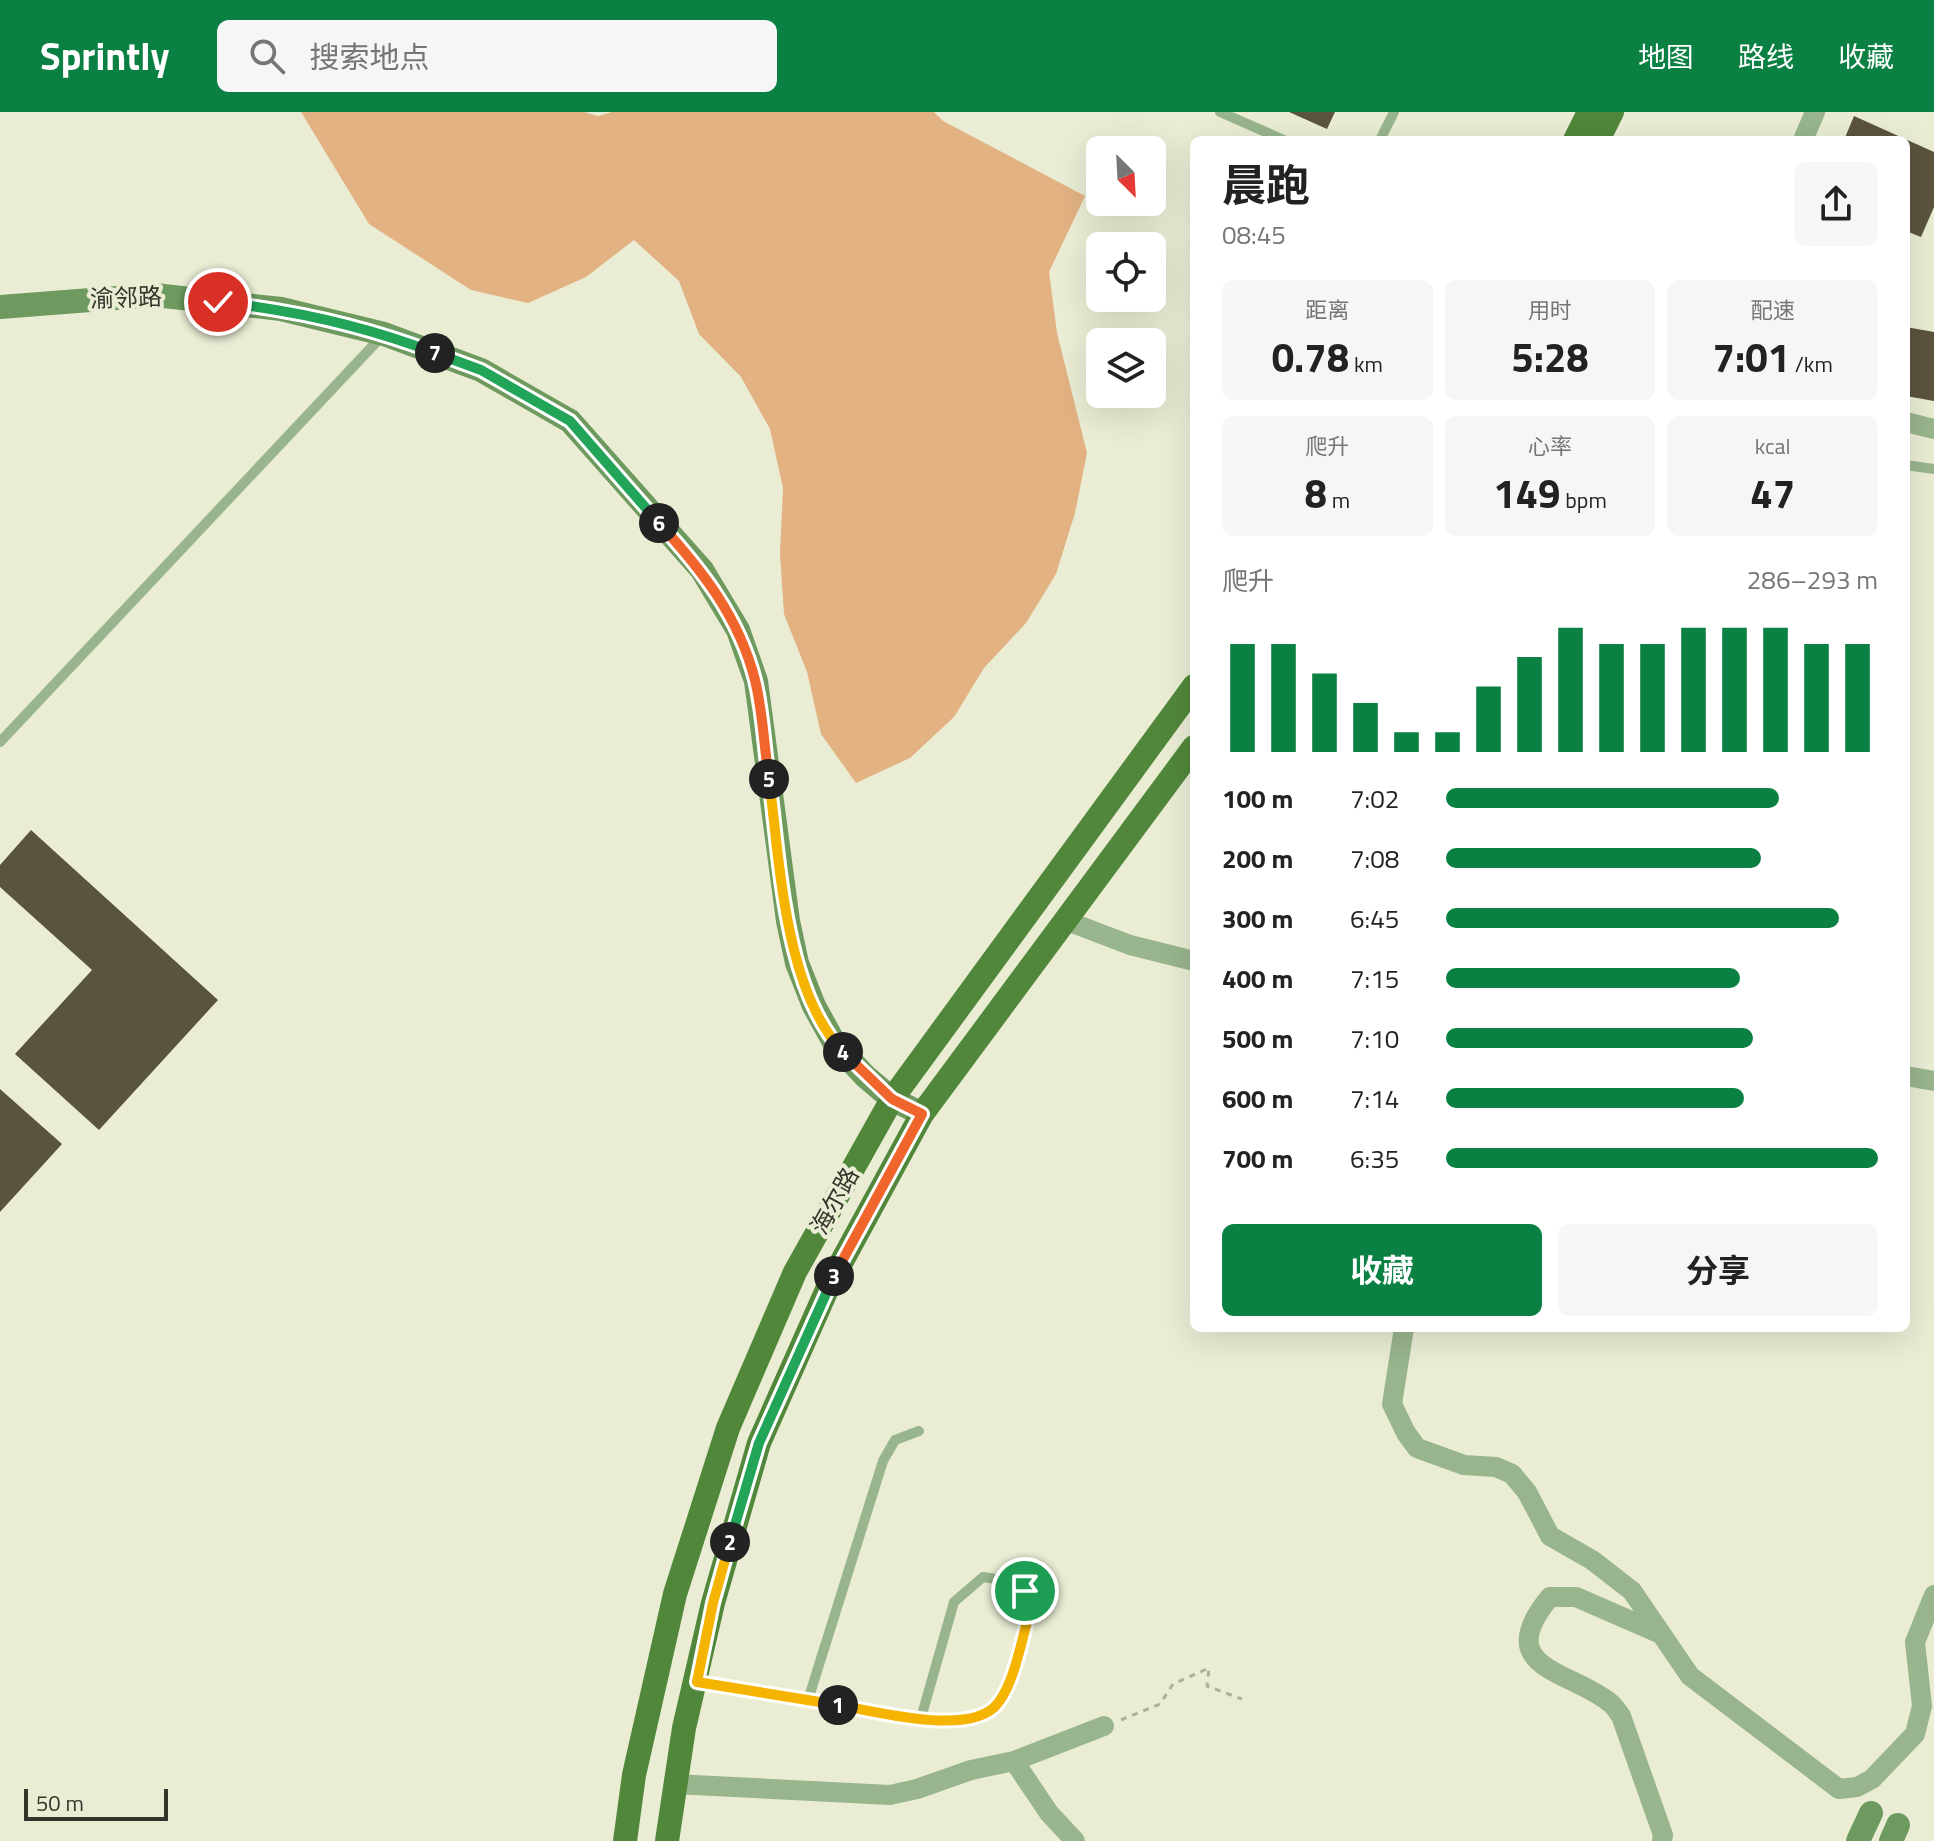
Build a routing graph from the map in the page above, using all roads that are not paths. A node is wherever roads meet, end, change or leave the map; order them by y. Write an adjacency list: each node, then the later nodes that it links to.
1 (1220, 112): 6 (lane)
2 (1394, 112): 7 (lane)
3 (1589, 112): 8 (main road)
4 (1612, 112): 9 (main road)
5 (1815, 112): 10 (street)
6 (1275, 136)
7 (1382, 136)
8 (1577, 136)
9 (1600, 136)
10 (1805, 136)
11 (0, 307): 12 (main road, 渝邻路)
12 (384, 334): 18 (lane); 24 (main road, 渝邻路)
13 (1910, 423): 14 (street)
14 (1934, 429)
15 (1910, 466): 16 (lane)
16 (1934, 469)
17 (1190, 691): 24 (main road, 海尔路)
18 (0, 742)
19 (1190, 752): 20 (main road, 海尔路)
20 (1067, 921): 21 (street); 25 (main road, 海尔路)
21 (1190, 960)
22 (1910, 1077): 23 (street)
23 (1934, 1081)
24 (892, 1099): 25 (main road, 渝邻路); 38 (main road, 海尔路)
25 (922, 1114): 30 (main road, 海尔路)
26 (1403, 1332): 29 (street)
27 (919, 1431): 31 (lane)
28 (1934, 1595): 29 (street)
29 (1661, 1634): 41 (street)
30 (697, 1682): 31 (lane); 35 (main road, 海尔路)
31 (808, 1700): 32 (lane)
32 (921, 1718): 32 (lane)
33 (1104, 1726): 34 (street)
34 (1014, 1761): 35 (street); 40 (street)
35 (674, 1784): 39 (main road, 海尔路)
36 (1871, 1813): 37 (street); 42 (main road)
37 (1895, 1833)
38 (625, 1841)
39 (667, 1841)
40 (1075, 1841)
41 (1662, 1841)
42 (1858, 1841)

